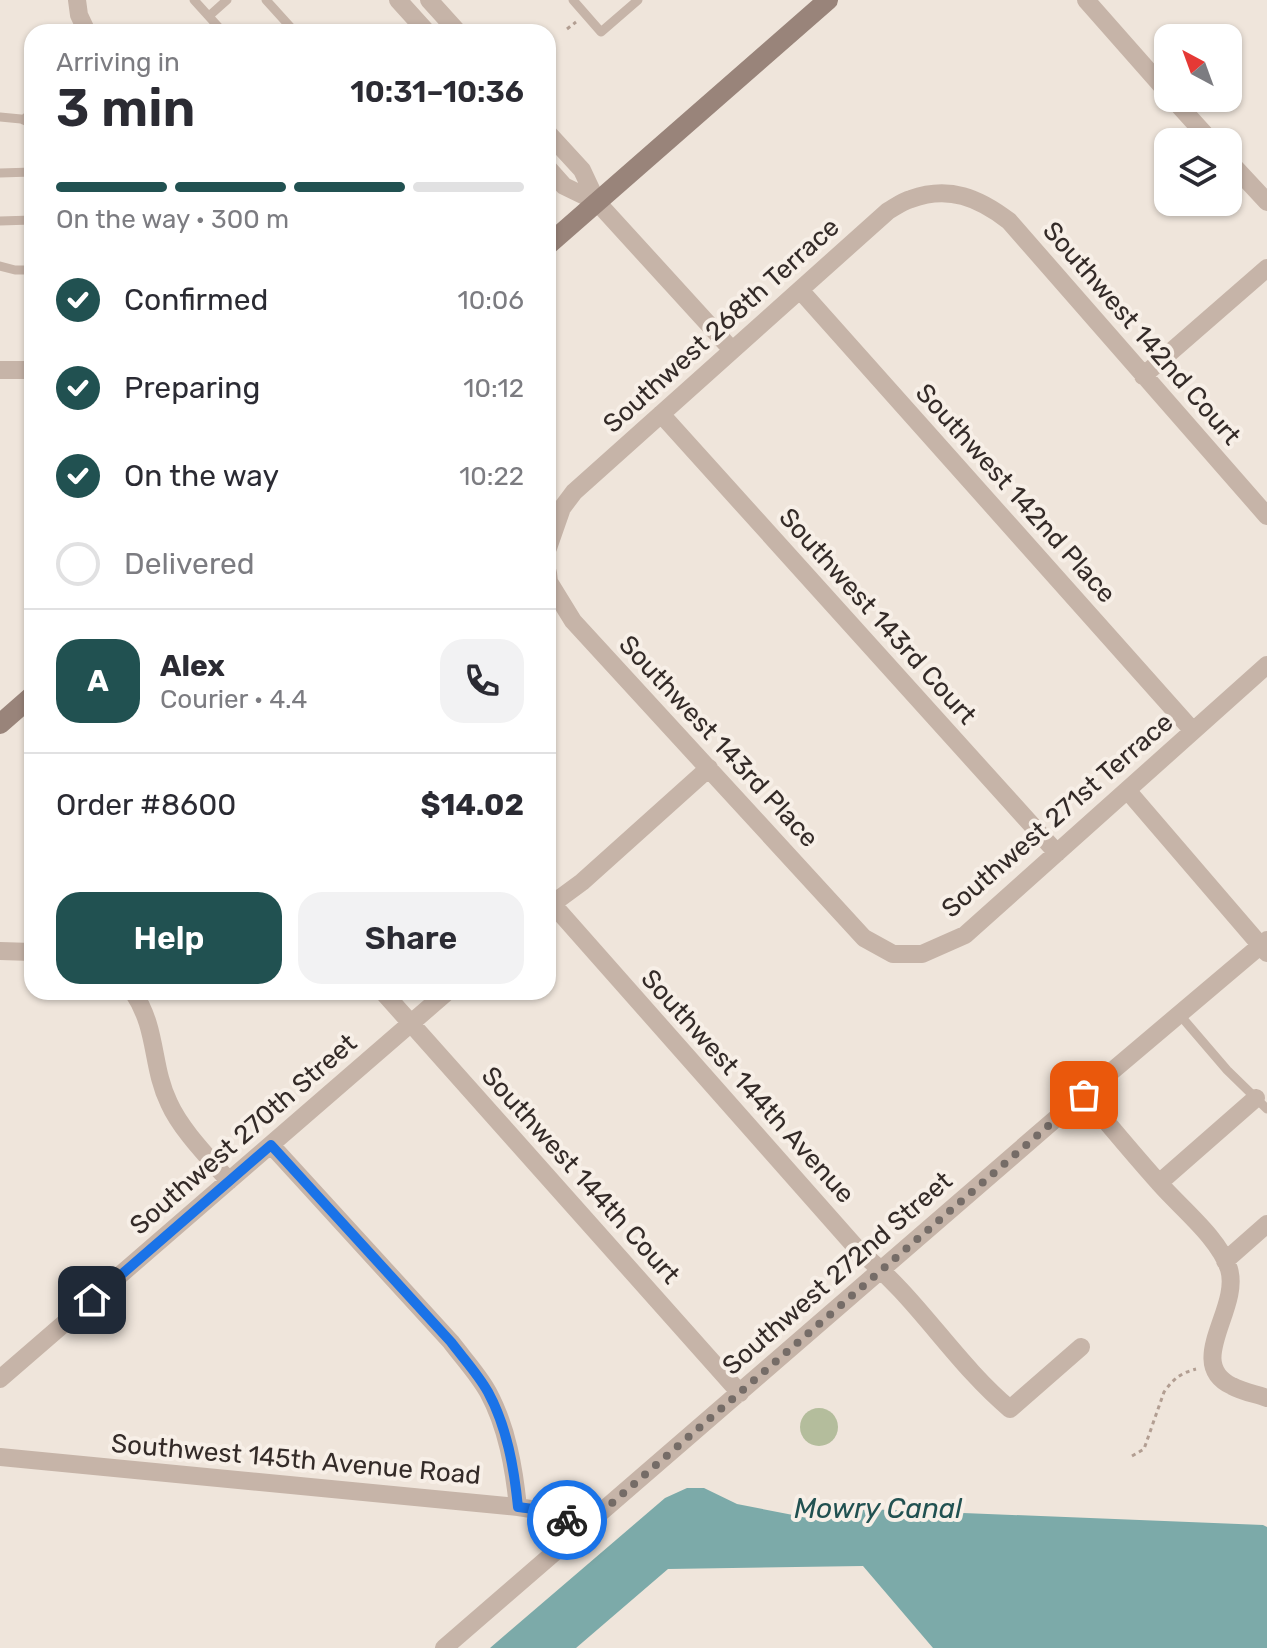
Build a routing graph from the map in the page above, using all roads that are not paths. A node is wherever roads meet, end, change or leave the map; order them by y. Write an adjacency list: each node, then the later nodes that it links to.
1 (77, 0): 12 (street)
2 (194, 0): 11 (lane)
3 (227, 0): 11 (lane)
4 (266, 0): 14 (lane)
5 (399, 0): 15 (street)
6 (429, 0): 16 (street)
7 (573, 0): 8 (lane)
8 (638, 0)
9 (828, 0): 28 (main road)
10 (1086, 0): 17 (street)
11 (209, 16): 13 (lane)
12 (83, 24)
13 (216, 24)
14 (288, 24)
15 (420, 24)
16 (451, 24)
17 (1154, 77)
18 (1185, 112): 21 (street)
19 (0, 117): 20 (lane)
20 (24, 121)
21 (1199, 128)
22 (556, 142): 28 (street)
23 (24, 172): 24 (lane)
24 (0, 173)
25 (1242, 175): 29 (street)
26 (556, 177): 28 (street)
27 (967, 196): 36 (street, Southwest 268th Terrace); 40 (street, Southwest 142nd Court)
28 (597, 202): 32 (main road); 37 (street)
29 (1267, 202)
30 (24, 220): 31 (lane)
31 (0, 221)
32 (556, 238)
33 (0, 266): 35 (lane)
34 (1267, 268): 40 (street)
35 (24, 270)
36 (800, 290): 37 (street, Southwest 268th Terrace); 48 (street, Southwest 142nd Place)
37 (732, 350): 41 (street, Southwest 268th Terrace)
38 (0, 370): 39 (street)
39 (24, 370)
40 (1143, 376): 42 (street, Southwest 142nd Court)
41 (661, 414): 43 (street, Southwest 268th Terrace); 51 (street, Southwest 143rd Court)
42 (1267, 516)
43 (556, 525)
44 (556, 593): 49 (street, Southwest 143rd Place)
45 (1267, 665): 48 (street, Southwest 271st Terrace)
46 (24, 703): 47 (main road)
47 (0, 724)
48 (1193, 731): 50 (street, Southwest 271st Terrace)
49 (709, 768): 52 (street); 54 (street, Southwest 143rd Place)
50 (1127, 790): 51 (street, Southwest 271st Terrace); 55 (street)
51 (1057, 853): 54 (street, Southwest 271st Terrace)
52 (556, 899)
53 (556, 912): 70 (street, Southwest 144th Avenue)
54 (864, 938)
55 (1265, 946): 61 (street, Southwest 272nd Street)
56 (0, 951): 57 (street)
57 (24, 952)
58 (138, 1000): 66 (street)
59 (390, 1000): 62 (street, Southwest 144th Court)
60 (438, 1000): 62 (street, Southwest 270th Street)
61 (1179, 1014): 63 (street, Southwest 272nd Street); 64 (lane)
62 (411, 1023): 65 (street, Southwest 270th Street); 73 (street, Southwest 144th Court)
63 (1084, 1095): 67 (street); 70 (street, Southwest 272nd Street)
64 (1261, 1104): 67 (street)
65 (271, 1145): 66 (street, Southwest 270th Street); 76 (street)
66 (229, 1181): 72 (street, Southwest 270th Street)
67 (1159, 1183): 69 (street)
68 (1267, 1224): 69 (street)
69 (1225, 1261): 74 (street)
70 (882, 1269): 71 (street, Southwest 144th Avenue); 73 (street, Southwest 272nd Street)
71 (1081, 1347)
72 (0, 1379)
73 (740, 1393): 77 (street, Southwest 272nd Street)
74 (1267, 1398)
75 (0, 1457): 76 (street, Southwest 145th Avenue Road)
76 (518, 1507): 77 (street, Southwest 145th Avenue Road)
77 (582, 1529): 78 (street, Southwest 272nd Street)
78 (444, 1648)

